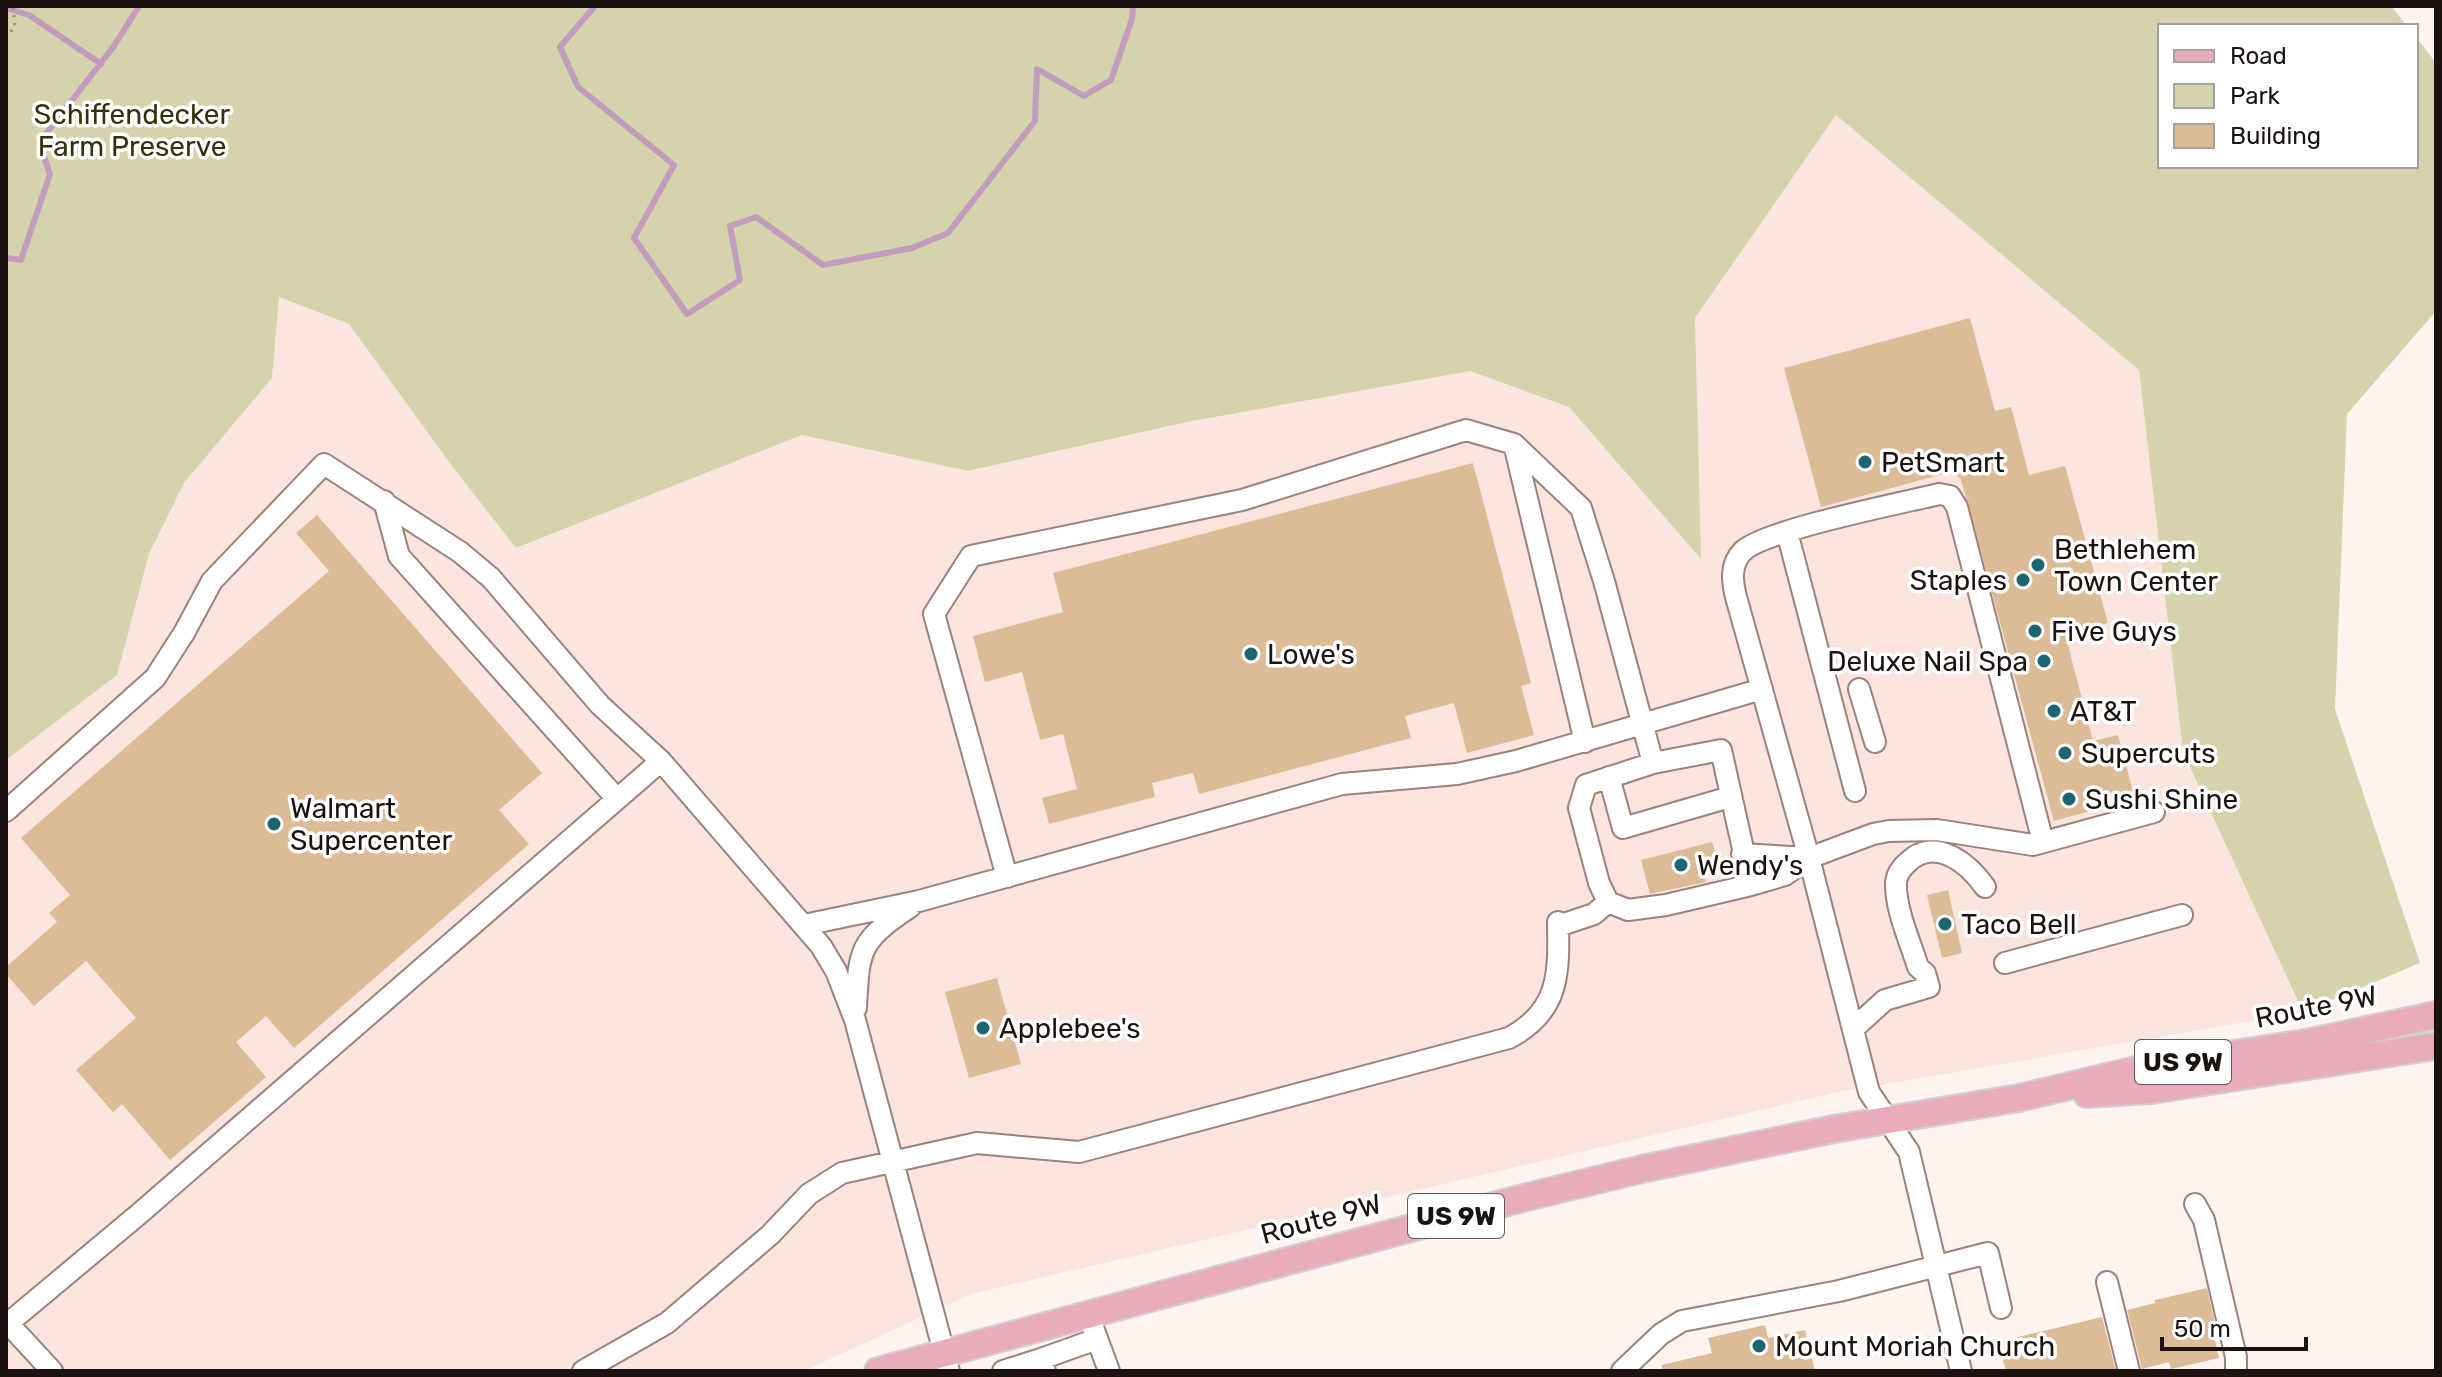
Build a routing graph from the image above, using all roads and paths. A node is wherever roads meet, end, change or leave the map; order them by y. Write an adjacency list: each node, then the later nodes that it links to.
1 (13, 6): 2 (path)
2 (6, 38)
3 (1514, 444): 8 (street); 9 (street); 22 (street)
4 (384, 501): 11 (street); 16 (street); 17 (street)
5 (1787, 532): 6 (street); 14 (street); 19 (street)
6 (1762, 689): 8 (street); 21 (street)
7 (1859, 689): 10 (street)
8 (1645, 724): 9 (street); 12 (street)
9 (1585, 742): 22 (street)
10 (1875, 742)
11 (661, 761): 16 (street); 28 (street)
12 (1653, 763): 13 (street); 15 (street)
13 (1609, 777): 15 (street); 26 (street)
14 (1855, 791)
15 (1730, 797): 20 (street)
16 (617, 799): 42 (street)
17 (6, 811)
18 (2154, 812): 19 (street)
19 (2043, 842): 21 (street)
20 (1742, 854): 21 (street); 23 (street)
21 (1809, 858): 23 (street); 32 (street)
22 (1007, 877): 25 (street)
23 (1751, 885): 26 (street)
24 (1985, 887): 32 (street)
25 (919, 901): 28 (street); 31 (street)
26 (1608, 902): 36 (street)
27 (2182, 915): 29 (street)
28 (804, 925): 31 (street)
29 (2005, 963)
30 (2436, 1015): 34 (main road, Route 9W / US 9W)
31 (855, 1020): 36 (street)
32 (1853, 1029): 35 (street)
33 (2436, 1046): 34 (main road, Route 9W / US 9W)
34 (2019, 1098): 35 (main road, Route 9W / US 9W)
35 (1888, 1120): 38 (street); 41 (main road, Route 9W / US 9W)
36 (893, 1162): 44 (street); 48 (street)
37 (2195, 1204): 54 (street)
38 (1936, 1266): 40 (street); 46 (street); 52 (street)
39 (2107, 1282): 53 (street)
40 (2001, 1308)
41 (1088, 1314): 43 (street); 44 (main road, Route 9W / US 9W)
42 (6, 1324): 47 (street)
43 (1097, 1339): 45 (street); 51 (street)
44 (946, 1362): 49 (main road, Route 9W / US 9W)
45 (1043, 1365): 50 (street)
46 (1623, 1370)
47 (52, 1371)
48 (583, 1371)
49 (878, 1371)
50 (1003, 1371)
51 (1109, 1371)
52 (1961, 1371)
53 (2129, 1371)
54 (2236, 1371)

